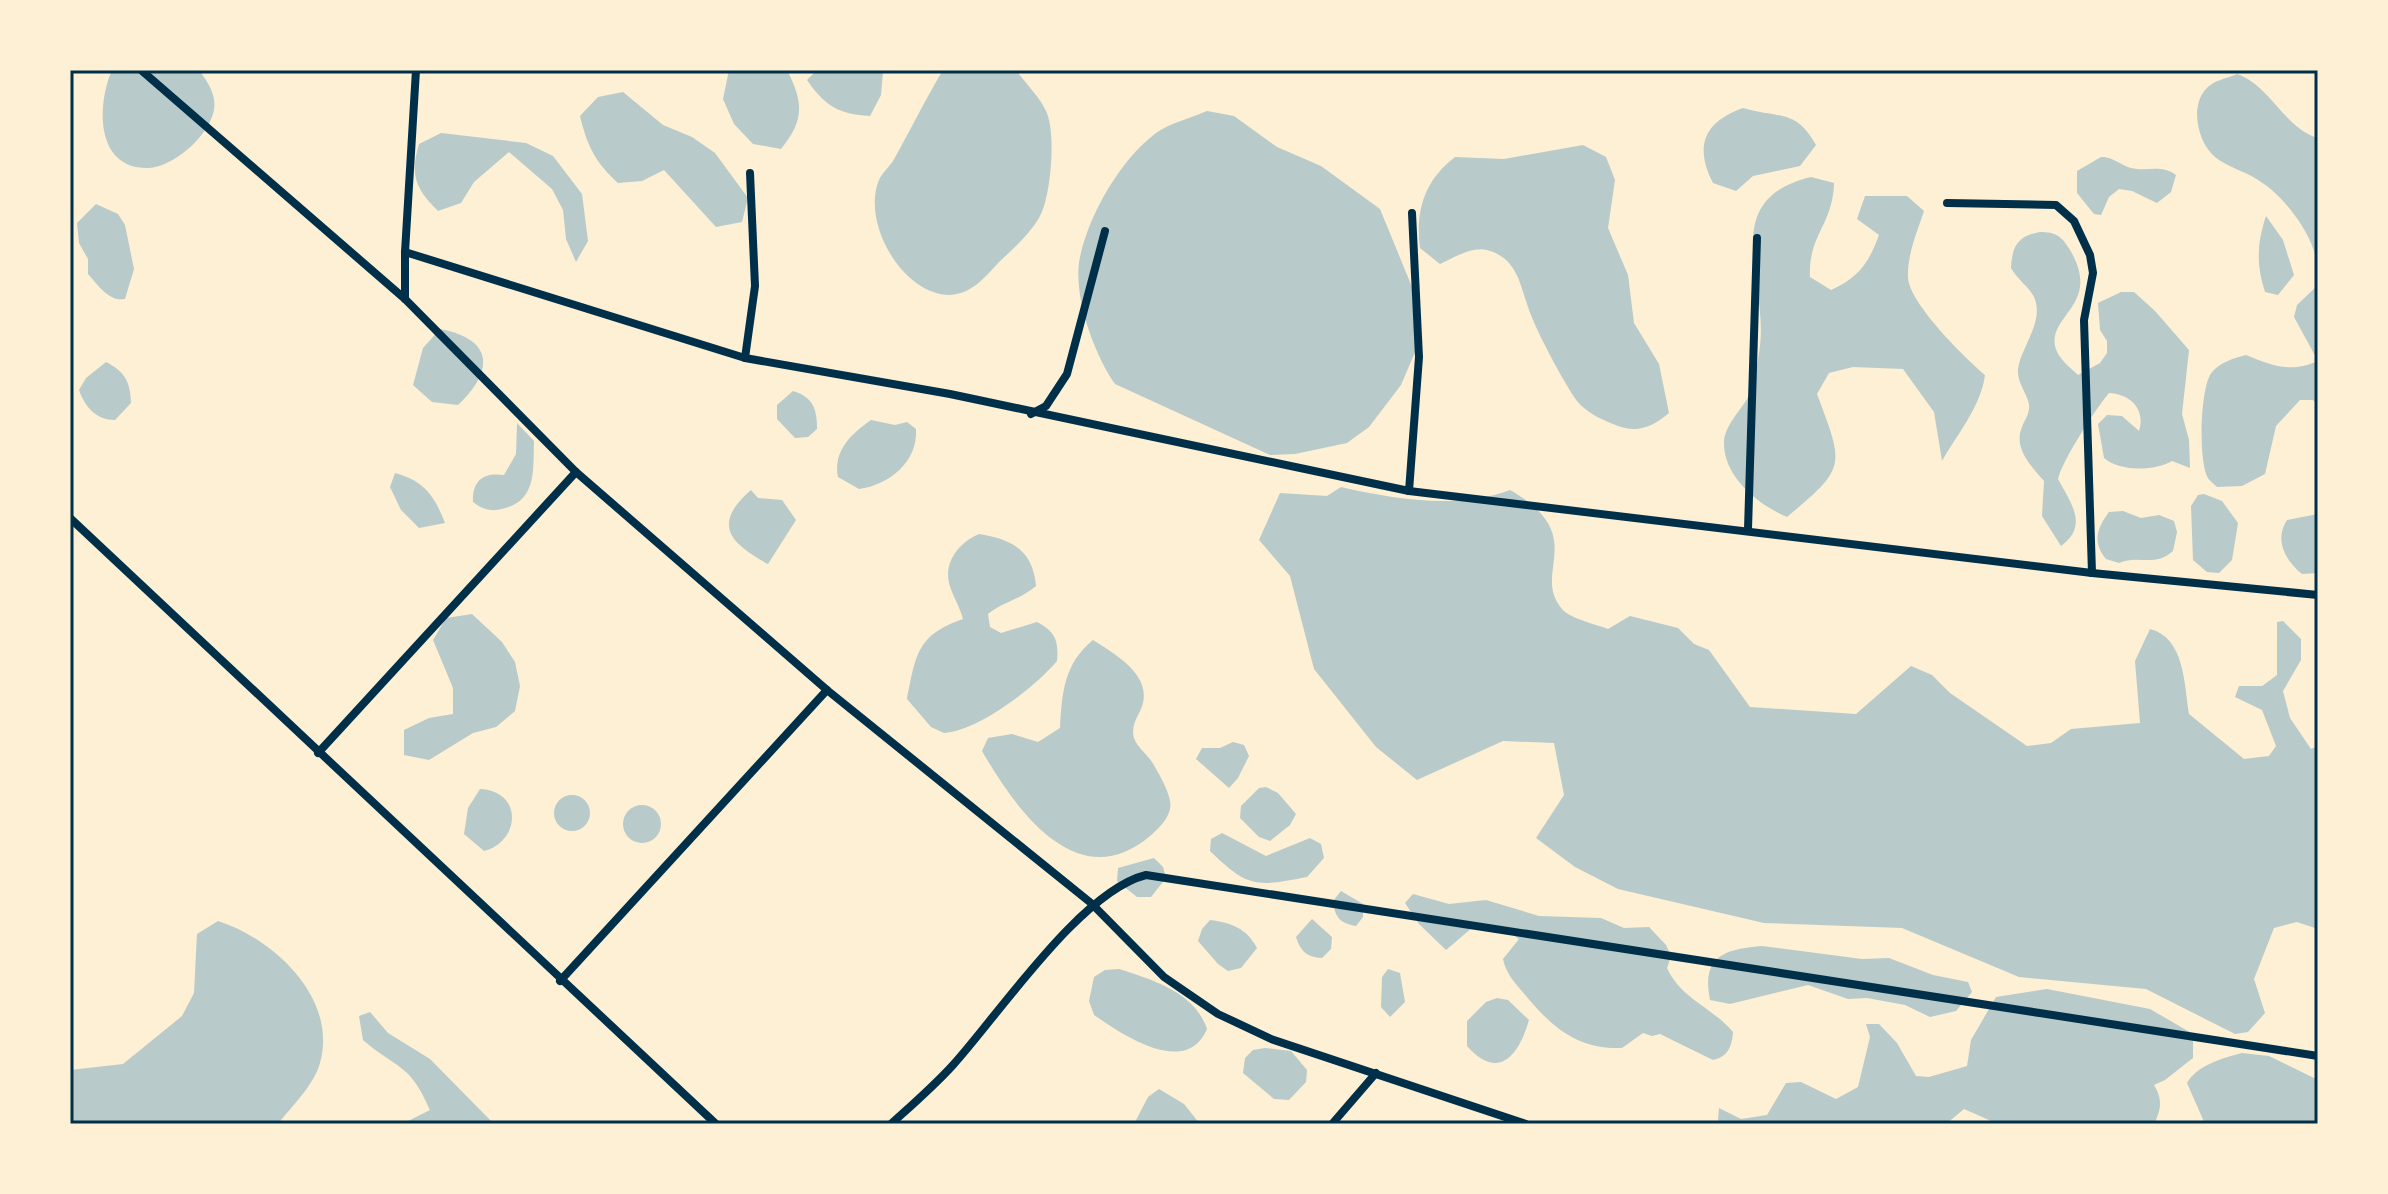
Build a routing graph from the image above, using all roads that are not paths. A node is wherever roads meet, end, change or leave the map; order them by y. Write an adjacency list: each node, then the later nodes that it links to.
1 (141, 70): 9 (street)
2 (416, 70): 8 (street)
3 (750, 173): 10 (street)
4 (1947, 203): 16 (street)
5 (1412, 213): 13 (street)
6 (1105, 231): 11 (street)
7 (1757, 238): 15 (street)
8 (405, 252): 9 (street); 10 (street)
9 (405, 299): 12 (street)
10 (745, 358): 11 (street)
11 (1030, 414): 13 (street)
12 (576, 472): 18 (street); 19 (street)
13 (1409, 491): 15 (street)
14 (70, 518): 19 (street)
15 (1748, 529): 16 (street)
16 (2092, 573): 17 (street)
17 (2318, 595)
18 (827, 690): 20 (street); 21 (street)
19 (318, 753): 21 (street)
20 (1091, 903): 22 (street); 23 (street); 25 (street)
21 (560, 981): 24 (street)
22 (2318, 1056)
23 (1376, 1073): 26 (street); 27 (street)
24 (716, 1124)
25 (891, 1124)
26 (1332, 1124)
27 (1526, 1124)

